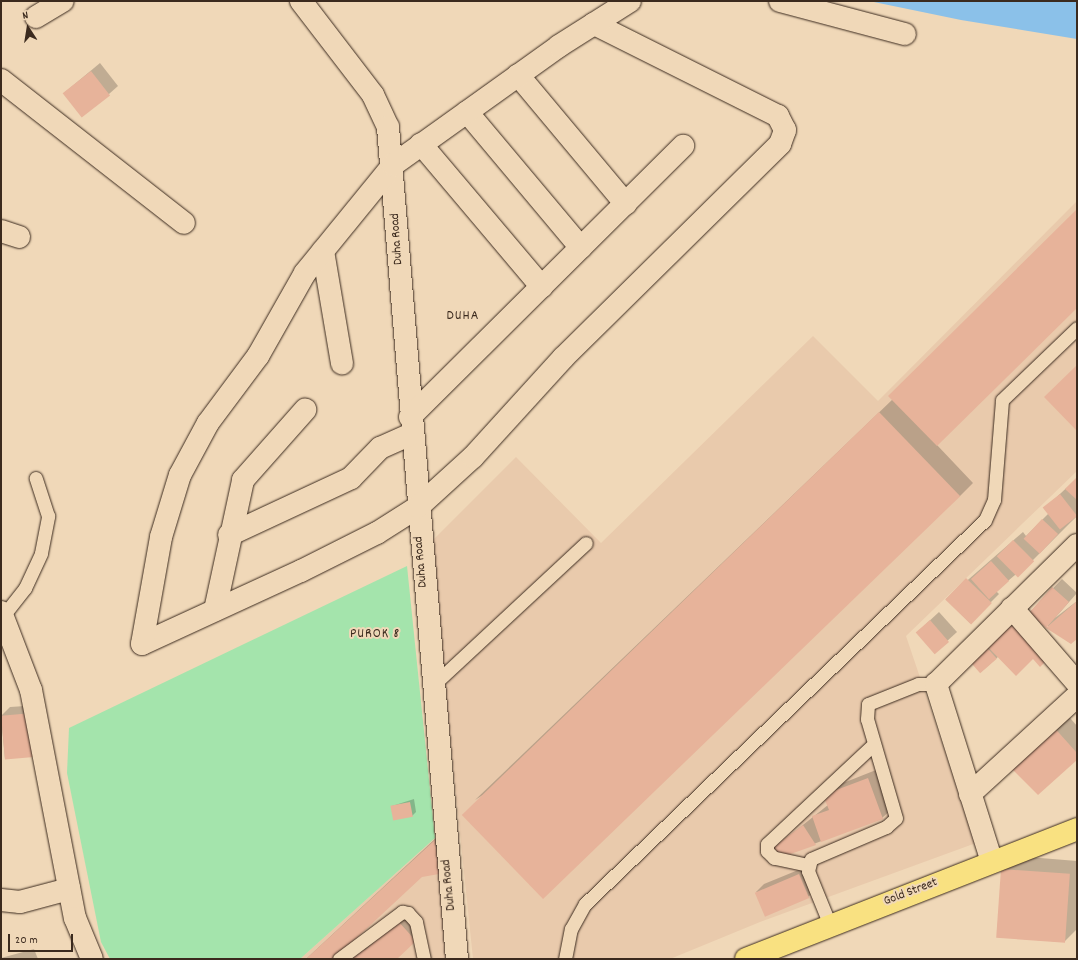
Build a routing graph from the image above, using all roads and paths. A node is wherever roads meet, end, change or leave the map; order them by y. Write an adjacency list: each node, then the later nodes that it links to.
1 (63, 1): 5 (street)
2 (301, 1): 13 (street, Duha Road)
3 (630, 1): 6 (street)
4 (780, 1): 7 (street)
5 (36, 17)
6 (594, 24): 8 (street); 24 (street)
7 (905, 34)
8 (518, 75): 10 (street); 14 (street)
9 (1, 80): 15 (street)
10 (467, 112): 11 (street); 16 (street)
11 (421, 144): 13 (street); 18 (street)
12 (684, 146): 14 (street)
13 (393, 165): 17 (street); 22 (street, Duha Road)
14 (626, 204): 16 (street)
15 (184, 223)
16 (581, 248): 18 (street)
17 (323, 250): 20 (street); 29 (street)
18 (542, 287): 22 (street)
19 (1077, 328): 47 (lane)
20 (342, 363)
21 (305, 410): 25 (street)
22 (411, 426): 24 (street, Duha Road); 25 (street)
23 (36, 478): 30 (lane)
24 (418, 506): 29 (street); 33 (street, Duha Road)
25 (229, 535): 29 (street)
26 (586, 543): 33 (lane)
27 (1076, 549): 28 (street)
28 (1012, 608): 31 (street); 32 (street)
29 (215, 610)
30 (2, 614): 40 (street)
31 (1077, 683)
32 (936, 684): 35 (lane); 36 (street)
33 (432, 686): 46 (street, Duha Road)
34 (1077, 696): 36 (street)
35 (874, 744): 39 (lane); 39 (lane)
36 (970, 794): 38 (street)
37 (1077, 828): 38 (main road, Gold Street)
38 (992, 862): 42 (main road, Gold Street)
39 (808, 865): 42 (lane)
40 (69, 889): 41 (street); 43 (street)
41 (1, 900)
42 (830, 925): 48 (main road, Gold Street)
43 (92, 959)
44 (339, 959): 45 (lane)
45 (424, 959)
46 (457, 959)
47 (565, 959)
48 (746, 959)

